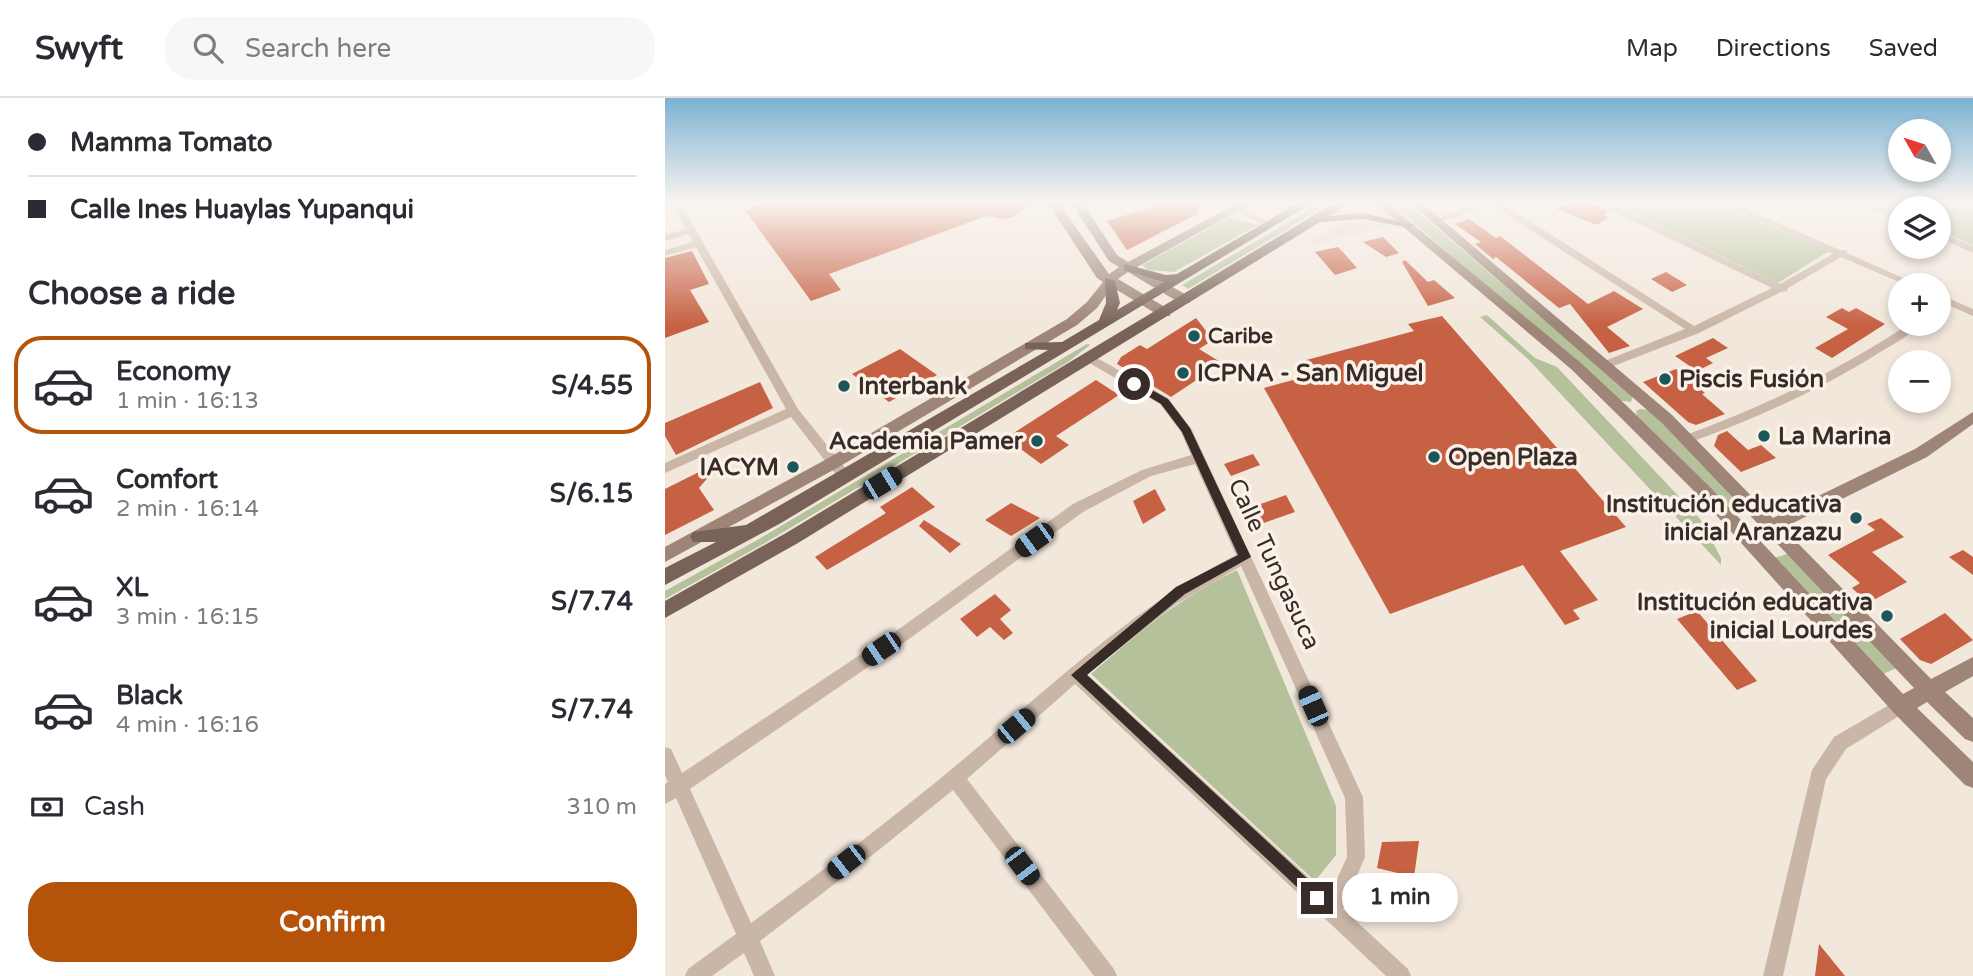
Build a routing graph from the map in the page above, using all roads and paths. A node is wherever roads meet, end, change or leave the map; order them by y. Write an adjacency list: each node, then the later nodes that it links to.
1 (699, 243): 13 (street); 36 (street)
2 (1079, 243): 17 (street)
3 (1103, 243): 14 (street)
4 (1173, 243): 14 (street)
5 (1240, 243): 16 (main road)
6 (1278, 243): 21 (main road)
7 (1430, 243): 35 (street)
8 (1465, 243): 32 (street)
9 (1556, 243): 26 (street)
10 (1685, 243): 19 (street)
11 (1821, 243): 12 (street)
12 (1843, 252): 15 (street); 19 (street)
13 (665, 253)
14 (1128, 267): 16 (main road); 17 (street); 18 (street)
15 (1889, 273)
16 (1181, 278): 18 (main road)
17 (1108, 281): 20 (street); 25 (main road); 28 (street)
18 (1164, 288): 20 (main road); 21 (street)
19 (1783, 289): 26 (street)
20 (1143, 300): 23 (street); 25 (main road)
21 (1185, 300): 23 (main road)
22 (1951, 305): 24 (street)
23 (1165, 313): 30 (main road)
24 (1973, 313)
25 (1105, 322): 29 (main road)
26 (1695, 331): 32 (street)
27 (1898, 336): 38 (street)
28 (1030, 346): 29 (main road); 31 (street)
29 (1065, 346): 33 (main road)
30 (1090, 358): 39 (street, Calle Tungasuca); 50 (main road)
31 (1002, 362): 33 (main road); 40 (street)
32 (1611, 363): 34 (street)
33 (1002, 383): 42 (main road)
34 (1646, 400): 35 (street); 38 (street)
35 (1622, 410): 46 (street)
36 (793, 411): 40 (street); 41 (street)
37 (1973, 417): 43 (street)
38 (1687, 439): 43 (street)
39 (1198, 458): 48 (street, Calle Tungasuca); 59 (street)
40 (831, 464): 42 (street); 45 (street)
41 (665, 468)
42 (845, 477): 44 (main road)
43 (1773, 527): 46 (street); 53 (street)
44 (756, 529): 45 (main road); 49 (main road)
45 (699, 537): 47 (street)
46 (1747, 538): 54 (street)
47 (665, 555)
48 (1245, 557): 52 (street); 60 (street, Calle Tungasuca)
49 (665, 577)
50 (665, 610)
51 (1973, 666): 53 (street)
52 (1077, 675): 58 (street); 60 (street)
53 (1929, 690): 54 (street); 55 (street)
54 (1901, 706): 57 (street); 66 (street)
55 (1973, 732)
56 (665, 755): 59 (street)
57 (1973, 777)
58 (954, 778): 61 (street); 64 (street)
59 (672, 791): 61 (street)
60 (1332, 912): 65 (street)
61 (748, 937): 62 (street); 63 (street)
62 (695, 976)
63 (765, 976)
64 (1107, 976)
65 (1401, 976)
66 (1773, 976)

